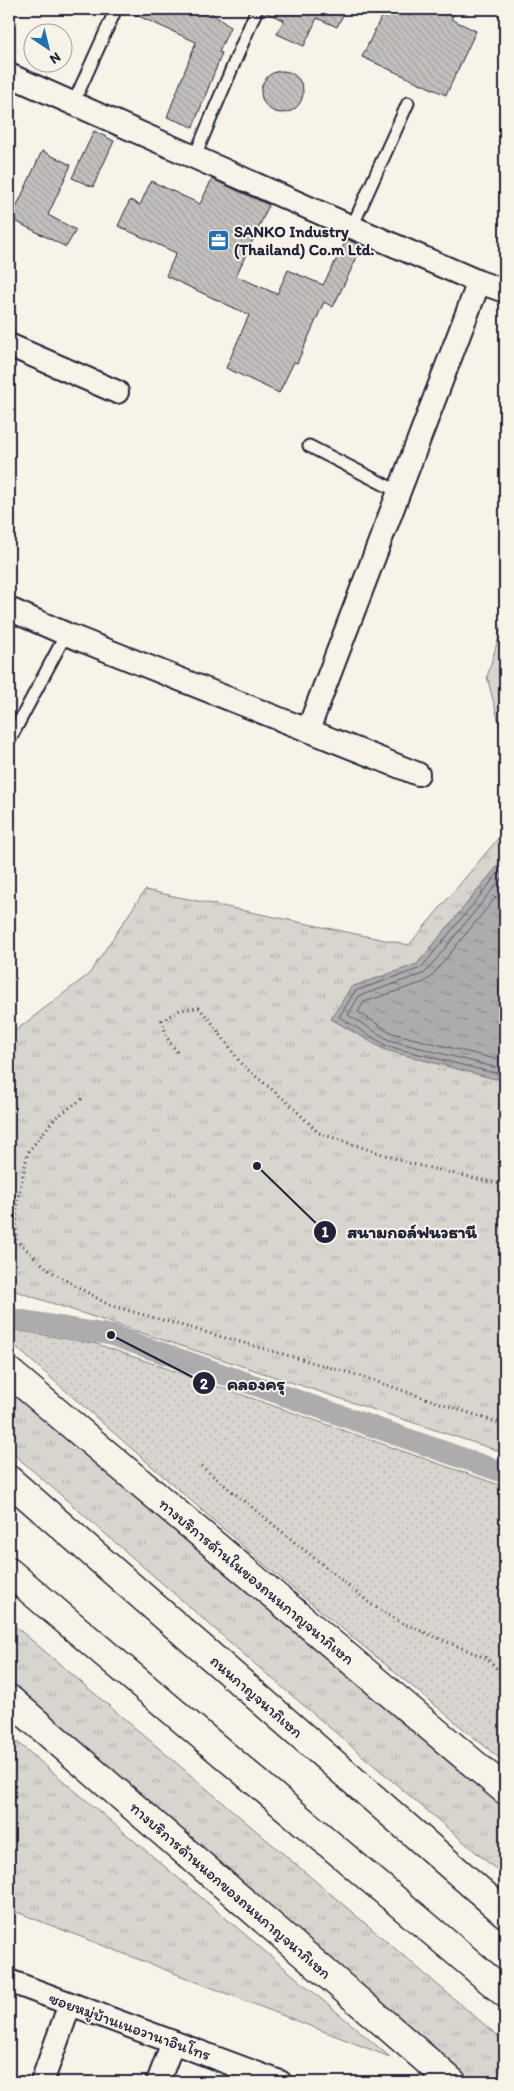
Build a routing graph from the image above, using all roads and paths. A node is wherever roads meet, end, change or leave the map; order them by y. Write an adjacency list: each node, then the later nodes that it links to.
1 (116, 9): 5 (lane)
2 (257, 9): 6 (lane)
3 (9, 75): 5 (street)
4 (408, 103): 7 (lane)
5 (72, 104): 6 (street)
6 (194, 158): 7 (street)
7 (352, 227): 8 (street)
8 (479, 282): 9 (street); 13 (street)
9 (505, 291)
10 (9, 345): 11 (street)
11 (117, 392)
12 (308, 446): 13 (lane)
13 (399, 492): 16 (street)
14 (9, 609): 15 (street)
15 (66, 634): 16 (street); 17 (lane)
16 (308, 730): 18 (street)
17 (9, 741)
18 (418, 774)
19 (177, 1052): 21 (path)
20 (82, 1099): 23 (path)
21 (505, 1185)
22 (9, 1372): 29 (main road, ทางบริการด้านในของถนนกาญจนาภิเษก)
23 (505, 1425)
24 (202, 1466): 27 (path)
25 (9, 1480): 30 (main road, ถนนกาญจนาภิเษก)
26 (9, 1572): 32 (main road)
27 (505, 1678)
28 (9, 1699): 35 (main road, ทางบริการด้านนอกของถนนกาญจนาภิเษก)
29 (505, 1790)
30 (505, 1913)
31 (9, 1981): 33 (street, ซอยหมู่บ้านเนอวานาอินโทร)
32 (505, 1993)
33 (70, 2004): 34 (street, ซอยหมู่บ้านเนอวานาอินโทร); 36 (street)
34 (173, 2042): 37 (street); 38 (street, ซอยหมู่บ้านเนอวานาอินโทร)
35 (447, 2081)
36 (42, 2082)
37 (158, 2082)
38 (279, 2082)

